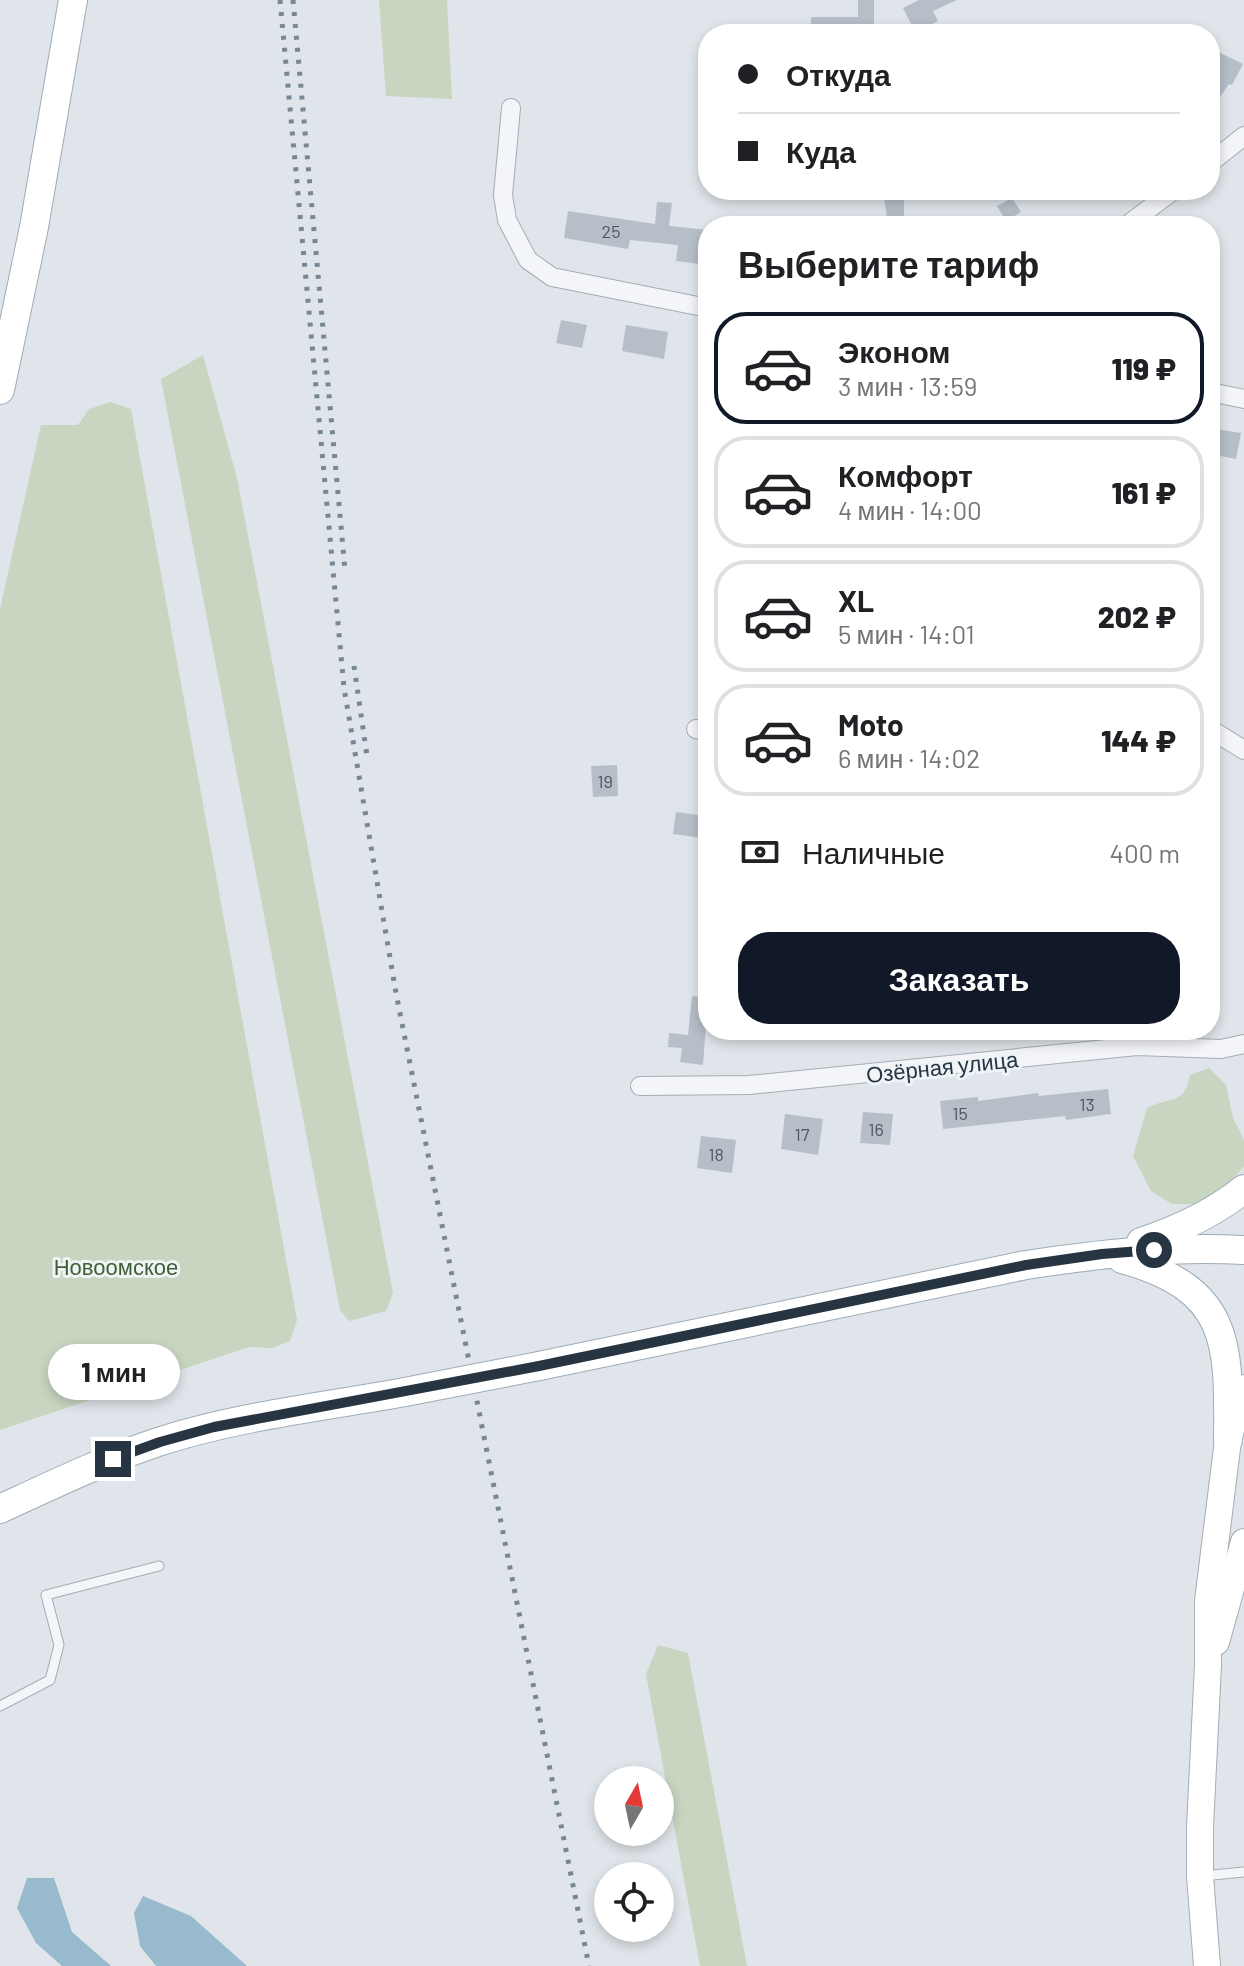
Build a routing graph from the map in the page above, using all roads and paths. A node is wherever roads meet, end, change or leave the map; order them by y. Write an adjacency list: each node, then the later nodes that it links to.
1 (73, 0): 8 (main road)
2 (511, 108): 7 (street)
3 (1244, 136): 4 (street)
4 (1220, 155)
5 (1161, 200): 6 (street)
6 (1139, 216)
7 (698, 306)
8 (0, 390)
9 (1220, 394): 10 (street)
10 (1244, 399)
11 (1220, 735): 12 (street)
12 (1244, 750)
13 (1244, 1044): 14 (street, Озёрная улица)
14 (640, 1086)
15 (1244, 1189): 17 (main road)
16 (1244, 1250): 17 (main road)
17 (1102, 1254): 19 (main road); 20 (main road, bridge)
18 (1244, 1388): 19 (main road)
19 (1228, 1440): 23 (main road)
20 (0, 1509)
21 (1244, 1542): 23 (main road)
22 (159, 1566): 24 (lane)
23 (1208, 1665): 26 (main road)
24 (0, 1706)
25 (1244, 1872): 26 (lane)
26 (1200, 1876): 27 (main road)
27 (1207, 1966)

